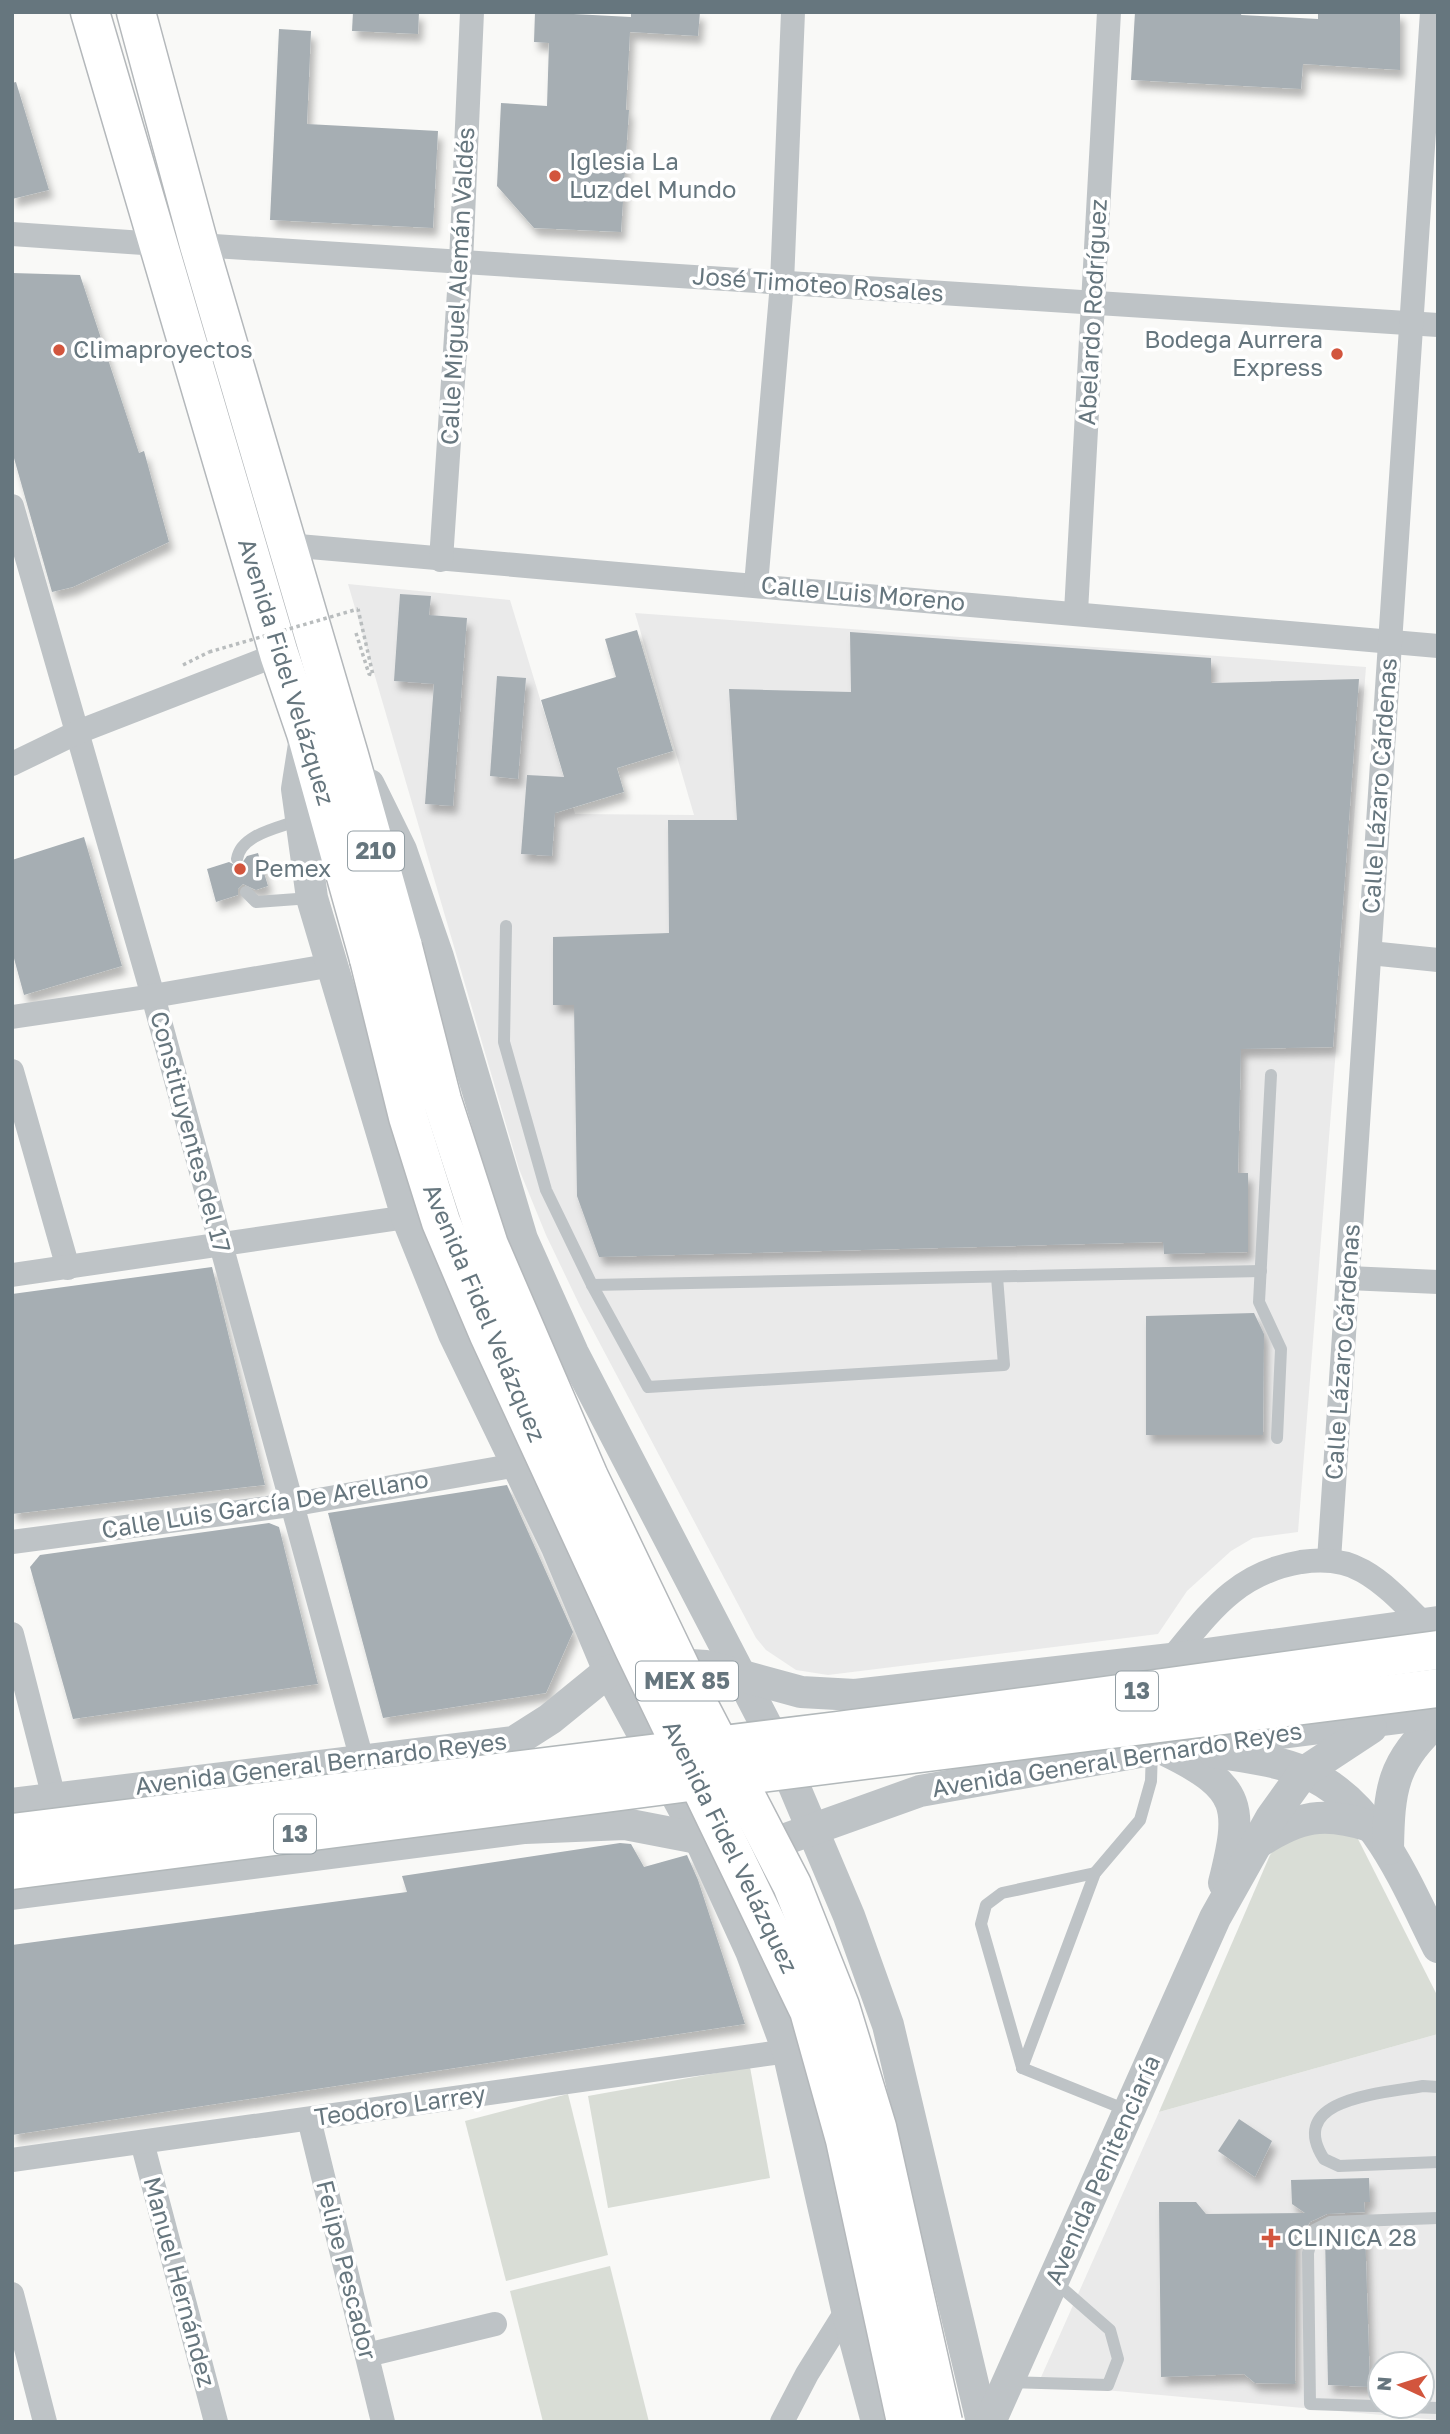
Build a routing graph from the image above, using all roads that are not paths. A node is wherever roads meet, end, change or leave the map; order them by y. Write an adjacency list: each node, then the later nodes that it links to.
1 (472, 12): 10 (street, Calle Miguel Alemán Valdés)
2 (793, 12): 11 (street)
3 (1109, 12): 12 (street, Abelardo Rodríguez)
4 (1432, 12): 13 (street, Calle Lázaro Cárdenas)
5 (139, 16): 9 (main road, Avenida Fidel Velázquez / 210)
6 (89, 23): 8 (main road, Avenida Fidel Velázquez / 210)
7 (12, 234): 8 (street)
8 (158, 244): 22 (main road, Avenida Fidel Velázquez / 210)
9 (199, 245): 10 (street, José Timoteo Rosales); 16 (main road, Avenida Fidel Velázquez / 210)
10 (461, 262): 11 (street, José Timoteo Rosales); 17 (street, Calle Miguel Alemán Valdés)
11 (782, 283): 12 (street, José Timoteo Rosales); 18 (street)
12 (1095, 302): 13 (street, José Timoteo Rosales); 19 (street, Abelardo Rodríguez)
13 (1411, 323): 14 (street, José Timoteo Rosales); 20 (street, Calle Lázaro Cárdenas)
14 (1438, 325)
15 (12, 506): 23 (street, Constituyentes del 17)
16 (287, 545): 17 (street, Calle Luis Moreno); 25 (main road, Avenida Fidel Velázquez / 210)
17 (441, 559): 18 (street, Calle Luis Moreno)
18 (756, 585): 19 (street, Calle Luis Moreno)
19 (1076, 612): 20 (street, Calle Luis Moreno)
20 (1390, 643): 21 (street, Calle Luis Moreno); 32 (street, Calle Lázaro Cárdenas)
21 (1438, 646)
22 (279, 653): 23 (street); 24 (main road, Avenida Fidel Velázquez / 210)
23 (78, 732): 26 (street); 35 (street, Constituyentes del 17)
24 (306, 733): 27 (street); 33 (main road, Avenida Fidel Velázquez / 210)
25 (349, 755): 33 (main road, Avenida Fidel Velázquez / 210); 51 (street)
26 (12, 764)
27 (300, 819): 28 (lane); 30 (street)
28 (237, 859)
29 (246, 892): 30 (lane)
30 (312, 898): 33 (street)
31 (506, 926): 47 (lane)
32 (1370, 953): 34 (street); 45 (street, Calle Lázaro Cárdenas)
33 (368, 957): 35 (street); 39 (street); 107 (main road, Avenida Fidel Velázquez / MEX 85, bridge); 108 (main road, Avenida Fidel Velázquez / MEX 85, bridge)
34 (1438, 960)
35 (153, 996): 36 (street); 40 (street, Constituyentes del 17)
36 (12, 1017)
37 (12, 1071): 41 (street)
38 (1271, 1075): 42 (lane)
39 (407, 1217): 40 (street); 49 (street)
40 (221, 1245): 41 (street); 50 (street, Constituyentes del 17)
41 (68, 1268): 43 (street)
42 (1261, 1271): 44 (lane); 48 (lane)
43 (12, 1275)
44 (997, 1277): 47 (lane); 47 (lane)
45 (1348, 1278): 46 (street); 54 (street, Calle Lázaro Cárdenas)
46 (1438, 1282)
47 (592, 1285)
48 (1277, 1438)
49 (517, 1465): 50 (street, Calle Luis García De Arellano); 53 (street)
50 (290, 1505): 52 (street, Calle Luis García De Arellano); 67 (street, Constituyentes del 17)
51 (654, 1509): 53 (street); 59 (street)
52 (12, 1542)
53 (556, 1547): 58 (street)
54 (1329, 1560): 55 (street); 57 (street)
55 (1433, 1632): 57 (street, Avenida General Bernardo Reyes); 74 (main road, Avenida General Bernardo Reyes / 13, bridge)
56 (12, 1634): 70 (street)
57 (1171, 1659): 61 (street, Avenida General Bernardo Reyes)
58 (609, 1671): 59 (street, Avenida General Bernardo Reyes); 65 (street, Avenida General Bernardo Reyes); 75 (street)
59 (739, 1674): 61 (street, Avenida General Bernardo Reyes); 73 (street)
60 (1438, 1688): 78 (main road, Avenida General Bernardo Reyes / 13, bridge)
61 (904, 1689): 69 (street)
62 (1438, 1713): 63 (street, Avenida General Bernardo Reyes)
63 (1385, 1721): 66 (street, Avenida General Bernardo Reyes); 68 (street, Avenida Penitenciaría)
64 (1438, 1721): 76 (street)
65 (514, 1742): 67 (street, Avenida General Bernardo Reyes); 72 (street)
66 (1165, 1748): 68 (street); 69 (street, Avenida General Bernardo Reyes); 79 (lane); 81 (street, Avenida Penitenciaría)
67 (362, 1760): 70 (street, Avenida General Bernardo Reyes)
68 (1304, 1772): 76 (street); 77 (street, Avenida Penitenciaría)
69 (920, 1791): 73 (street, Avenida General Bernardo Reyes)
70 (54, 1798): 71 (street, Avenida General Bernardo Reyes)
71 (12, 1804)
72 (525, 1828): 75 (street, Avenida General Bernardo Reyes); 80 (street, Avenida General Bernardo Reyes)
73 (813, 1829): 75 (street, Avenida General Bernardo Reyes); 83 (street)
74 (12, 1833)
75 (699, 1837): 84 (street)
76 (1379, 1838): 77 (street); 82 (street)
77 (1258, 1843): 81 (street, Avenida Penitenciaría)
78 (12, 1870)
79 (1095, 1873): 86 (lane); 86 (lane)
80 (12, 1894)
81 (1216, 1918): 88 (street, Avenida Penitenciaría)
82 (1438, 1947)
83 (869, 1974): 84 (street); 101 (street)
84 (762, 1984): 85 (street)
85 (788, 2051): 89 (street, Teodoro Larrey); 96 (street)
86 (1023, 2068): 88 (lane)
87 (1438, 2087): 92 (lane)
88 (1129, 2111): 94 (street, Avenida Penitenciaría)
89 (309, 2119): 90 (street, Teodoro Larrey); 98 (street, Felipe Pescador)
90 (142, 2142): 91 (street, Teodoro Larrey); 103 (street, Manuel Hernández)
91 (12, 2160)
92 (1438, 2162)
93 (1438, 2218): 100 (lane)
94 (1054, 2281): 99 (street, Avenida Penitenciaría); 99 (lane)
95 (12, 2294): 102 (street)
96 (847, 2310): 105 (street); 106 (street)
97 (495, 2324): 98 (street)
98 (367, 2355): 104 (street, Felipe Pescador)
99 (1009, 2382): 101 (street, Avenida Penitenciaría)
100 (1438, 2408)
101 (980, 2416)
102 (45, 2422)
103 (216, 2422)
104 (383, 2422)
105 (782, 2422)
106 (877, 2422)
107 (906, 2422)
108 (943, 2422)

